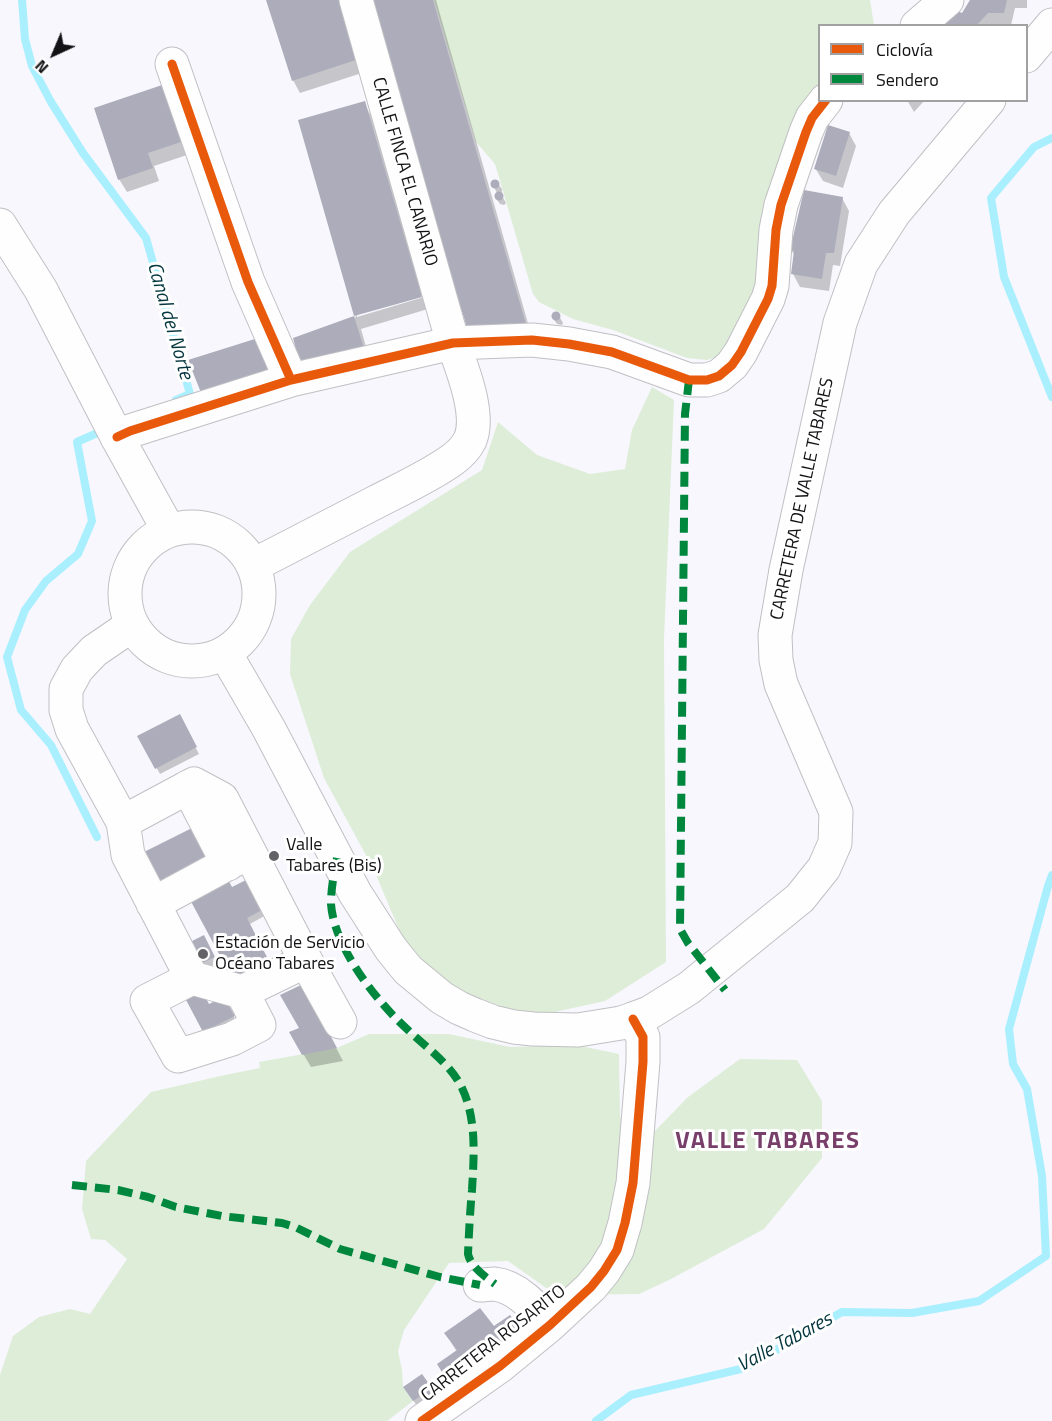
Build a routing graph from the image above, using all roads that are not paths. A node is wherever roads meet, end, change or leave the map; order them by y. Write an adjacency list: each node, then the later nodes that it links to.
1 (356, 0): 10 (street, CALLE FINCA EL CANARIO)
2 (947, 0): 3 (street)
3 (919, 24)
4 (1052, 25): 5 (street)
5 (1028, 54)
6 (172, 64): 11 (street)
7 (824, 102): 10 (street)
8 (987, 102): 23 (street, CARRETERA DE VALLE TABARES)
9 (0, 225): 12 (street)
10 (453, 343): 11 (street); 14 (street, CALLE FINCA EL CANARIO)
11 (291, 380): 12 (street)
12 (117, 437): 13 (street)
13 (169, 531): 14 (street); 15 (street)
14 (254, 565): 16 (street)
15 (132, 625): 16 (street); 17 (street)
16 (225, 653): 23 (street, CARRETERA DE VALLE TABARES)
17 (123, 822): 18 (street); 19 (street)
18 (239, 858): 19 (street); 20 (street)
19 (153, 904): 21 (street)
20 (306, 961): 22 (street); 24 (street)
21 (192, 978): 22 (street); 22 (street)
22 (242, 992)
23 (633, 1019): 26 (street, CARRETERA ROSARITO)
24 (340, 1022)
25 (480, 1285): 26 (street)
26 (550, 1325): 27 (street, CARRETERA ROSARITO)
27 (422, 1421)

